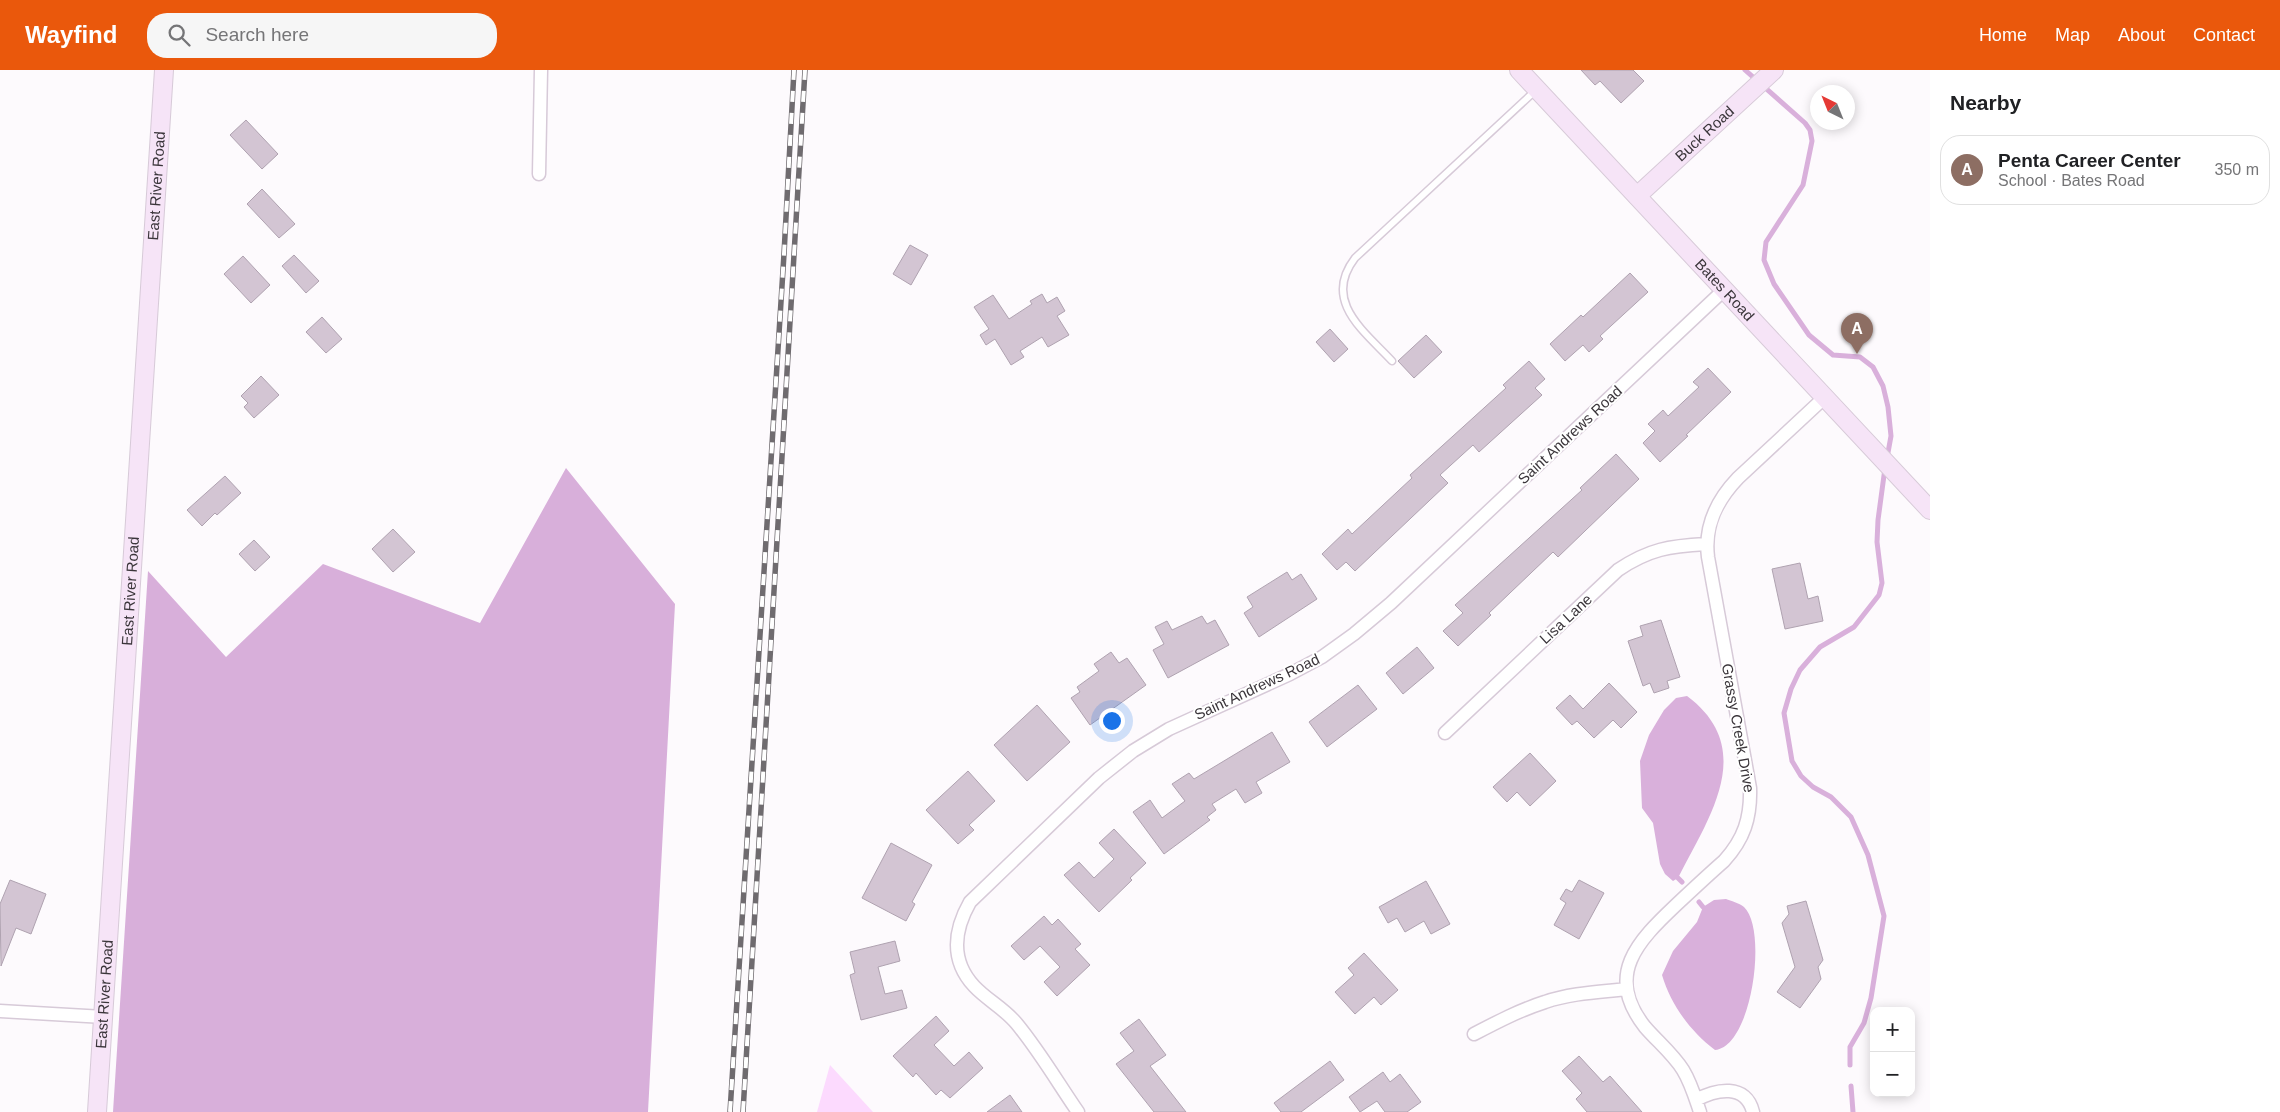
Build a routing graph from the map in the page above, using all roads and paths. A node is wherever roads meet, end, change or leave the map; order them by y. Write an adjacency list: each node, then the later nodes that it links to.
1 (164, 70): 16 (main road, East River Road)
2 (541, 70): 6 (street)
3 (1519, 70): 5 (main road, Bates Road)
4 (1774, 70): 7 (main road, Buck Road)
5 (1537, 89): 7 (main road, Bates Road); 9 (lane)
6 (539, 174)
7 (1637, 196): 8 (main road, Bates Road)
8 (1725, 289): 10 (main road, Bates Road); 20 (street, Saint Andrews Road)
9 (1392, 361)
10 (1826, 397): 11 (main road, Bates Road); 12 (street, Grassy Creek Drive)
11 (1930, 510)
12 (1706, 544): 13 (street, Lisa Lane); 14 (street, Grassy Creek Drive)
13 (1445, 733)
14 (1627, 989): 17 (street); 18 (street, Grassy Creek Drive)
15 (0, 1011): 16 (street)
16 (104, 1017): 19 (main road, East River Road)
17 (1474, 1034)
18 (1698, 1106): 21 (street, Grassy Creek Drive)
19 (97, 1112)
20 (1078, 1112)
21 (1753, 1112)

